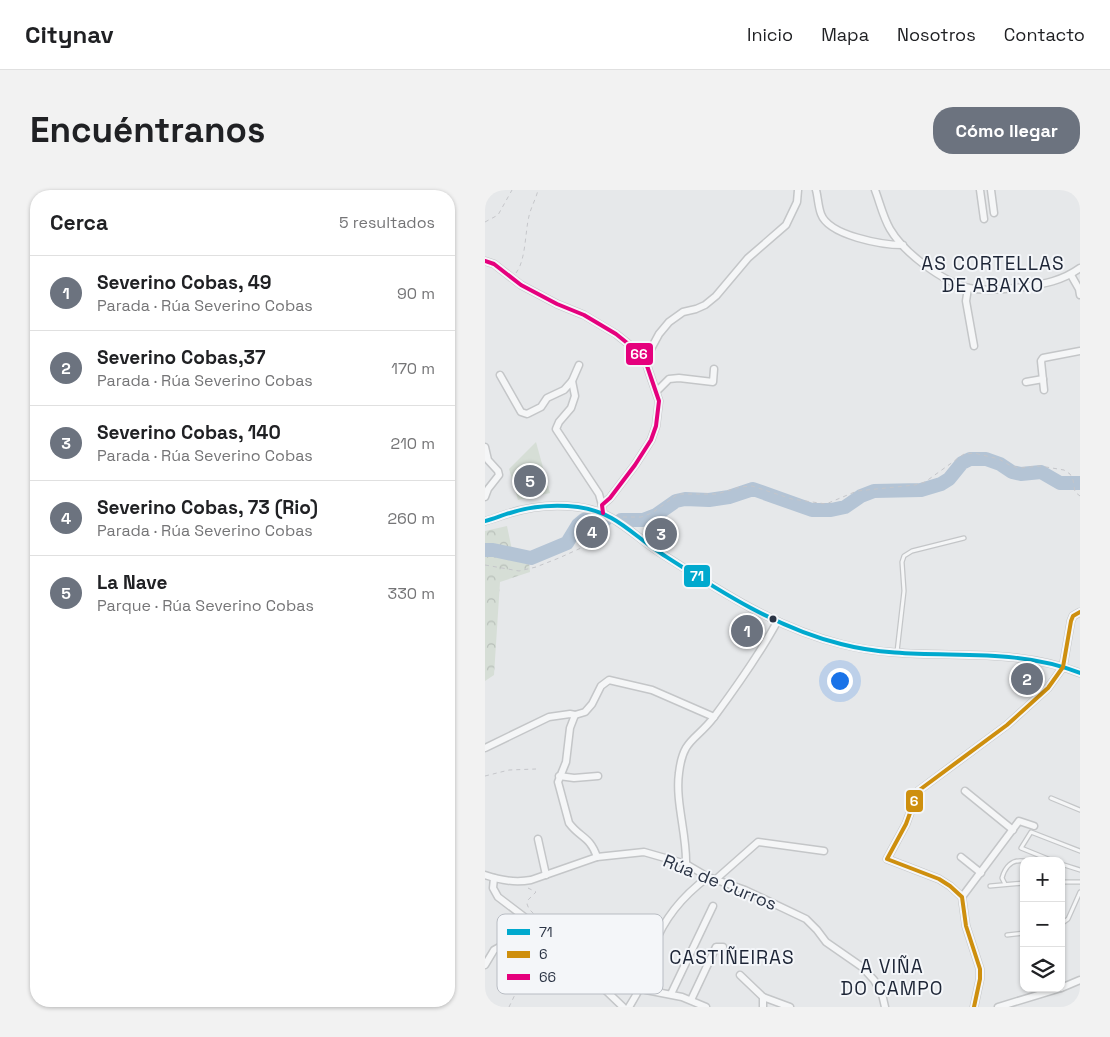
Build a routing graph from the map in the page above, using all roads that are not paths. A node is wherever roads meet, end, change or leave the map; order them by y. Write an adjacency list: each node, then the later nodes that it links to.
1 (798, 190): 16 (street)
2 (817, 190): 8 (street)
3 (875, 190): 8 (street)
4 (980, 190): 7 (street)
5 (991, 190): 6 (street)
6 (994, 213)
7 (984, 219)
8 (903, 245): 12 (street)
9 (485, 261): 16 (street)
10 (1080, 268): 11 (street)
11 (1071, 275): 12 (street); 13 (street)
12 (968, 288): 14 (street)
13 (1080, 295)
14 (974, 346)
15 (1080, 351): 20 (street)
16 (645, 360): 24 (street)
17 (579, 365): 21 (street)
18 (714, 369): 24 (street)
19 (500, 375): 21 (street)
20 (1043, 379): 22 (street); 23 (street)
21 (572, 382): 27 (street)
22 (1026, 382)
23 (1044, 390)
24 (657, 391): 27 (street)
25 (485, 447): 26 (street)
26 (485, 497)
27 (602, 505): 28 (street)
28 (603, 513): 29 (street); 32 (street)
29 (485, 521)
30 (963, 538): 33 (lane)
31 (1080, 612): 34 (street)
32 (777, 622): 33 (street); 37 (street)
33 (897, 653): 34 (street)
34 (1063, 667): 35 (street); 68 (street)
35 (1080, 673)
36 (575, 715): 37 (street); 38 (street); 39 (street)
37 (714, 717): 53 (street)
38 (485, 748)
39 (559, 776): 40 (street); 49 (street)
40 (598, 776)
41 (965, 791): 45 (street)
42 (1051, 798): 43 (lane)
43 (1080, 810)
44 (1033, 826): 45 (street)
45 (1013, 830): 56 (street)
46 (538, 838): 58 (street)
47 (824, 851): 61 (street)
48 (1080, 851): 50 (lane)
49 (597, 857): 53 (street, Rúa de Curros); 58 (street, Rúa de Curros)
50 (1043, 857)
51 (961, 858): 56 (street)
52 (1020, 860): 65 (lane)
53 (686, 864): 59 (street, Rúa de Curros)
54 (1065, 867): 55 (lane)
55 (1080, 870)
56 (981, 873): 68 (street)
57 (485, 875): 60 (street, Rúa de Curros)
58 (546, 875): 60 (street, Rúa de Curros)
59 (708, 877): 61 (street, Rúa de Curros); 72 (street)
60 (494, 878): 70 (street)
61 (715, 880): 93 (street, Rúa de Curros)
62 (1065, 882): 63 (lane)
63 (1080, 882)
64 (1020, 883): 65 (lane)
65 (1005, 884): 66 (lane)
66 (990, 886)
67 (1080, 892): 71 (lane)
68 (962, 898): 94 (street)
69 (713, 906): 85 (street)
70 (520, 914)
71 (1065, 921)
72 (663, 929)
73 (1020, 933): 74 (lane)
74 (1007, 935)
75 (723, 947): 87 (street)
76 (497, 948): 77 (street)
77 (485, 965)
78 (740, 975): 86 (street)
79 (1080, 980): 80 (street)
80 (1065, 986)
81 (1048, 992): 95 (street)
82 (663, 993): 85 (street)
83 (609, 994): 88 (street)
84 (637, 994): 89 (street)
85 (671, 994): 87 (street)
86 (763, 997): 91 (street); 92 (street)
87 (691, 1000): 90 (street)
88 (623, 1007)
89 (629, 1007)
90 (706, 1007)
91 (763, 1007)
92 (790, 1007)
93 (885, 1007)
94 (973, 1007)
95 (998, 1007)

